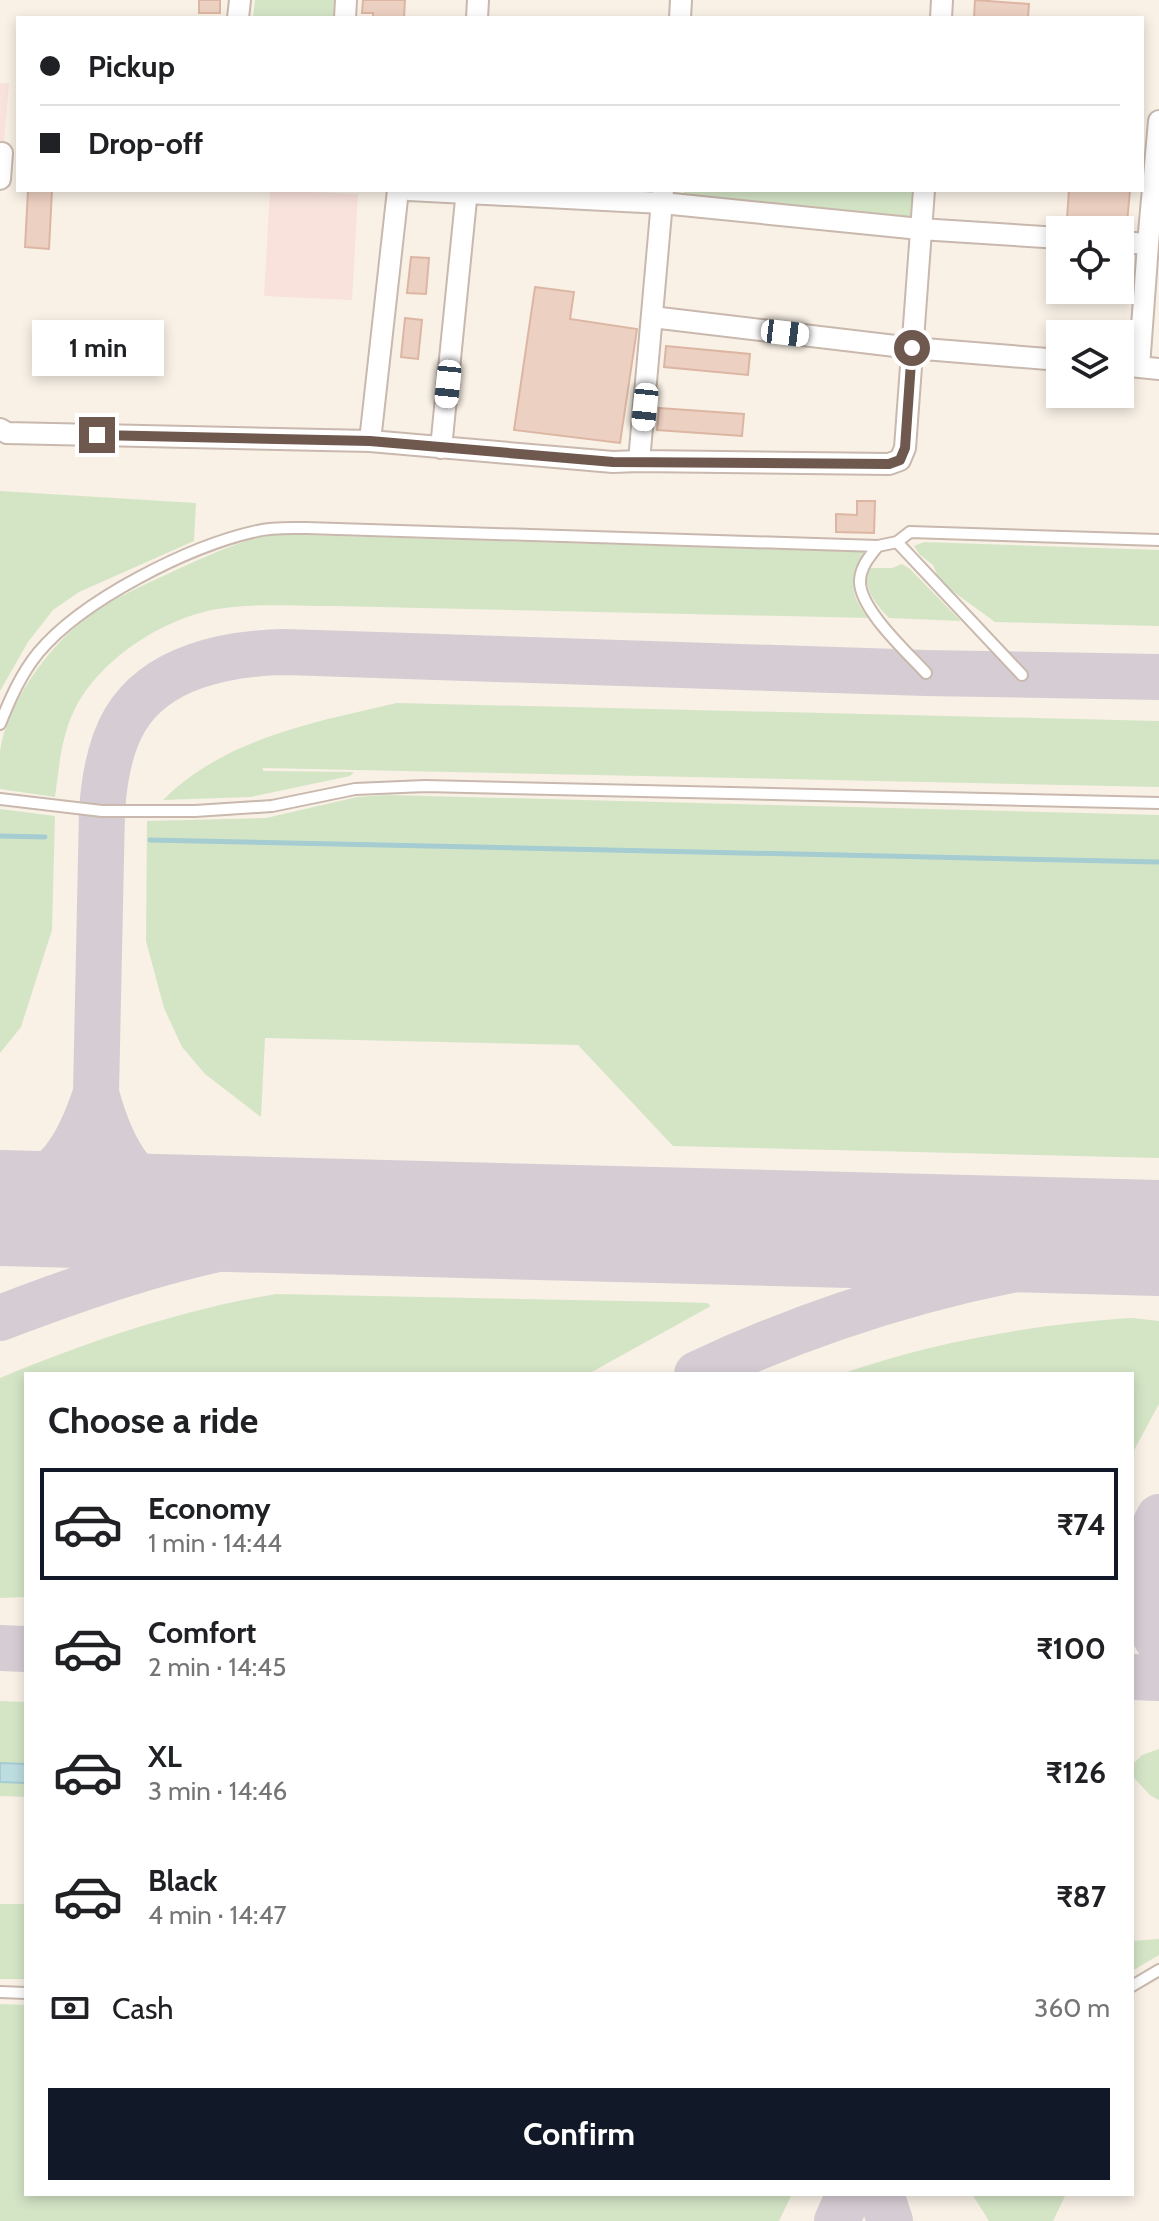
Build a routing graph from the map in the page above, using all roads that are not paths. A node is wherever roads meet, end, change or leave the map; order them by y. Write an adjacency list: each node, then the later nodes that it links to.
1 (1159, 121): 11 (street)
2 (7, 153): 3 (street)
3 (0, 179)
4 (398, 192): 17 (street)
5 (466, 192): 7 (street); 18 (street)
6 (924, 192): 8 (street)
7 (663, 196): 8 (street); 12 (street)
8 (920, 229): 9 (street); 13 (street)
9 (1046, 237)
10 (1134, 243): 11 (street)
11 (1148, 244): 15 (street)
12 (652, 317): 13 (street); 19 (street)
13 (912, 348): 14 (street); 19 (street)
14 (1046, 359)
15 (1139, 367)
16 (0, 429): 17 (street)
17 (370, 441): 18 (street)
18 (441, 448): 19 (street)
19 (639, 461)
20 (1159, 540): 21 (lane)
21 (897, 542): 22 (lane); 24 (lane)
22 (878, 546): 23 (lane); 25 (lane)
23 (926, 673)
24 (1022, 675)
25 (0, 724)
26 (0, 799): 27 (lane)
27 (1159, 803)
28 (1159, 1970): 29 (lane)
29 (1134, 1985)
30 (0, 1992): 31 (lane)
31 (24, 1993)

